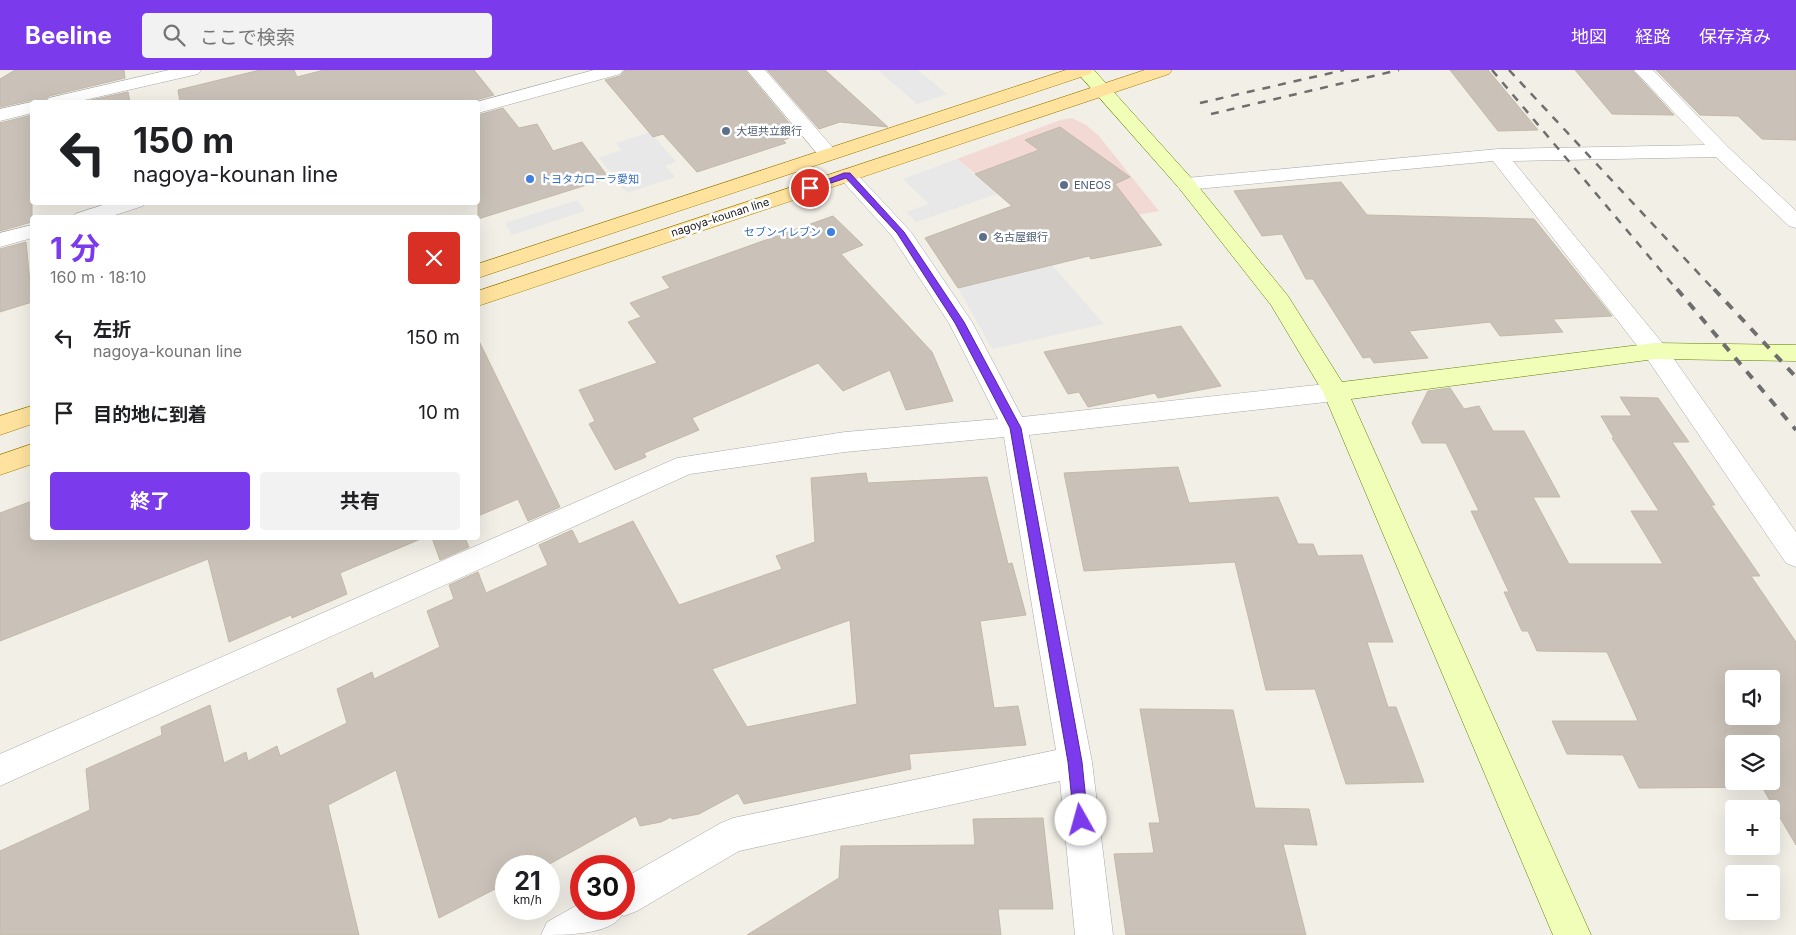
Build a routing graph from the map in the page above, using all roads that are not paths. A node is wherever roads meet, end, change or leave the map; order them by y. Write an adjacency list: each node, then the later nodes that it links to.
1 (192, 70): 8 (street)
2 (614, 70): 9 (street)
3 (756, 70): 13 (street)
4 (1084, 70): 7 (street); 13 (main road, nagoya-kounan line)
5 (1163, 70): 7 (main road, nagoya-kounan line)
6 (1642, 70): 12 (street)
7 (1102, 90): 15 (main road, nagoya-kounan line); 16 (street)
8 (63, 100)
9 (480, 107)
10 (30, 108): 11 (street)
11 (0, 115)
12 (1721, 151): 14 (street); 19 (street)
13 (828, 154): 22 (main road, nagoya-kounan line)
14 (1498, 155): 16 (street); 24 (street)
15 (847, 175): 23 (main road, nagoya-kounan line); 29 (street)
16 (1186, 184): 26 (street)
17 (126, 205): 18 (street)
18 (92, 215)
19 (1796, 222)
20 (30, 232): 21 (street)
21 (0, 240)
22 (480, 269)
23 (480, 298)
24 (1655, 351): 25 (street); 26 (street); 32 (street)
25 (1796, 353)
26 (1335, 392): 29 (street); 39 (street)
27 (30, 416): 28 (main road)
28 (0, 426)
29 (1015, 428): 33 (street); 34 (street)
30 (30, 455): 31 (main road)
31 (0, 465)
32 (1796, 556)
33 (1075, 762): 35 (street); 38 (street)
34 (0, 770)
35 (635, 892)
36 (587, 920): 37 (street)
37 (560, 935)
38 (1094, 935)
39 (1572, 935)

